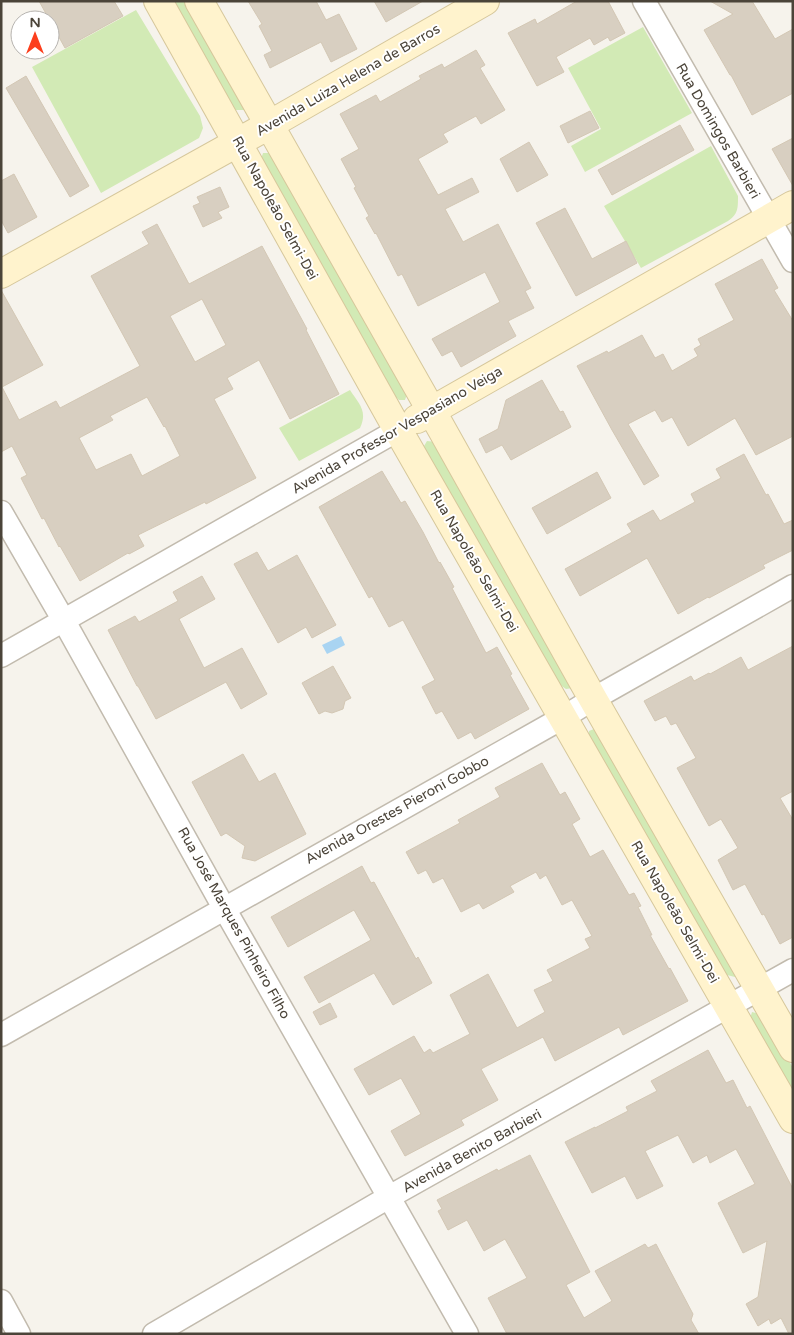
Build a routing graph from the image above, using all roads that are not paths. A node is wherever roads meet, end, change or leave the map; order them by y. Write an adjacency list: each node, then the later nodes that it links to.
1 (158, 1): 6 (main road, Rua Napoleão Selmi-Dei)
2 (199, 1): 5 (main road)
3 (484, 1): 5 (main road, Avenida Luiza Helena de Barros)
4 (644, 1): 8 (street, Rua Domingos Barbieri)
5 (269, 125): 6 (main road, Avenida Luiza Helena de Barros); 11 (main road)
6 (238, 142): 10 (main road, Avenida Luiza Helena de Barros); 12 (main road, Rua Napoleão Selmi-Dei)
7 (793, 205): 8 (main road, Avenida Professor Vespasiano Veiga)
8 (769, 218): 9 (street, Rua Domingos Barbieri); 11 (main road, Avenida Professor Vespasiano Veiga)
9 (793, 260)
10 (1, 274)
11 (431, 410): 12 (main road, Avenida Professor Vespasiano Veiga); 17 (main road)
12 (398, 430): 15 (street, Avenida Professor Vespasiano Veiga); 18 (main road, Rua Napoleão Selmi-Dei)
13 (1, 512): 15 (street, Rua José Marques Pinheiro Filho)
14 (793, 586): 17 (street, Avenida Orestes Pieroni Gobbo)
15 (64, 621): 16 (street, Avenida Professor Vespasiano Veiga); 19 (street, Rua José Marques Pinheiro Filho)
16 (1, 656)
17 (593, 699): 18 (street, Avenida Orestes Pieroni Gobbo); 21 (main road)
18 (564, 717): 19 (street, Avenida Orestes Pieroni Gobbo); 22 (main road, Rua Napoleão Selmi-Dei)
19 (224, 908): 23 (street, Avenida Orestes Pieroni Gobbo); 26 (street, Rua José Marques Pinheiro Filho)
20 (793, 970): 21 (street, Avenida Benito Barbieri)
21 (760, 990): 22 (street, Avenida Benito Barbieri); 24 (main road)
22 (729, 1007): 25 (main road, Rua Napoleão Selmi-Dei); 26 (street, Avenida Benito Barbieri)
23 (1, 1035)
24 (793, 1048)
25 (793, 1119)
26 (389, 1197): 29 (street, Avenida Benito Barbieri); 30 (street, Rua José Marques Pinheiro Filho)
27 (1, 1301): 28 (street)
28 (19, 1334)
29 (154, 1334)
30 (467, 1334)

